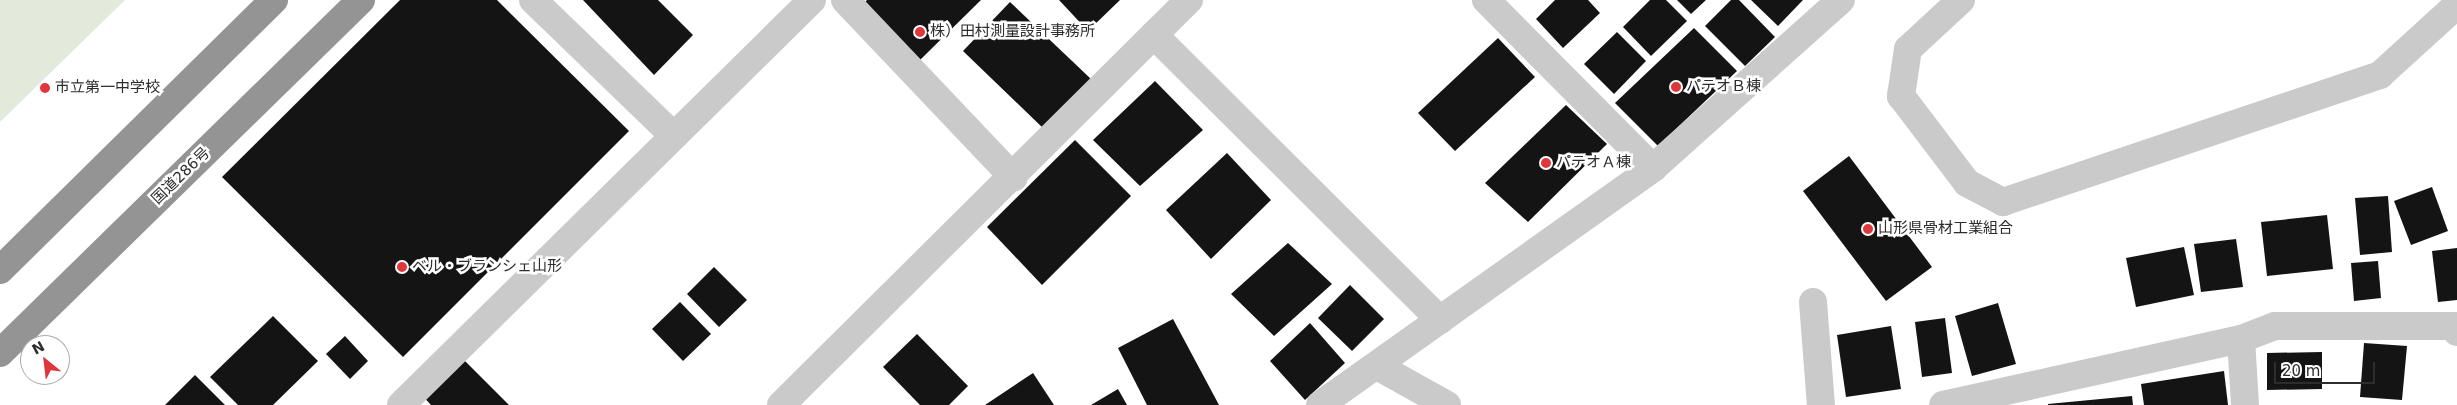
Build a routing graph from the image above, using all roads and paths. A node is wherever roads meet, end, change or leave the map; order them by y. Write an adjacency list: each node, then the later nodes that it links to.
1 (274, 0): 15 (highway)
2 (361, 0): 20 (highway, 国道286号)
3 (533, 0): 12 (street)
4 (812, 0): 12 (street)
5 (845, 0): 14 (street)
6 (1189, 0): 11 (street)
7 (1486, 0): 13 (street)
8 (1841, 0): 13 (street)
9 (1961, 0): 10 (street)
10 (2457, 5)
11 (1154, 35): 14 (street); 17 (street)
12 (672, 135): 23 (street)
13 (1653, 168): 17 (street)
14 (1014, 178): 24 (street)
15 (0, 270)
16 (1813, 302): 27 (street)
17 (1440, 320): 21 (street)
18 (2457, 332): 19 (street)
19 (2242, 340): 22 (street); 29 (street)
20 (0, 353)
21 (1379, 367): 25 (street); 26 (street)
22 (2032, 396): 28 (street)
23 (400, 405)
24 (781, 405)
25 (1320, 405)
26 (1448, 405)
27 (1821, 405)
28 (1942, 405)
29 (2245, 405)

